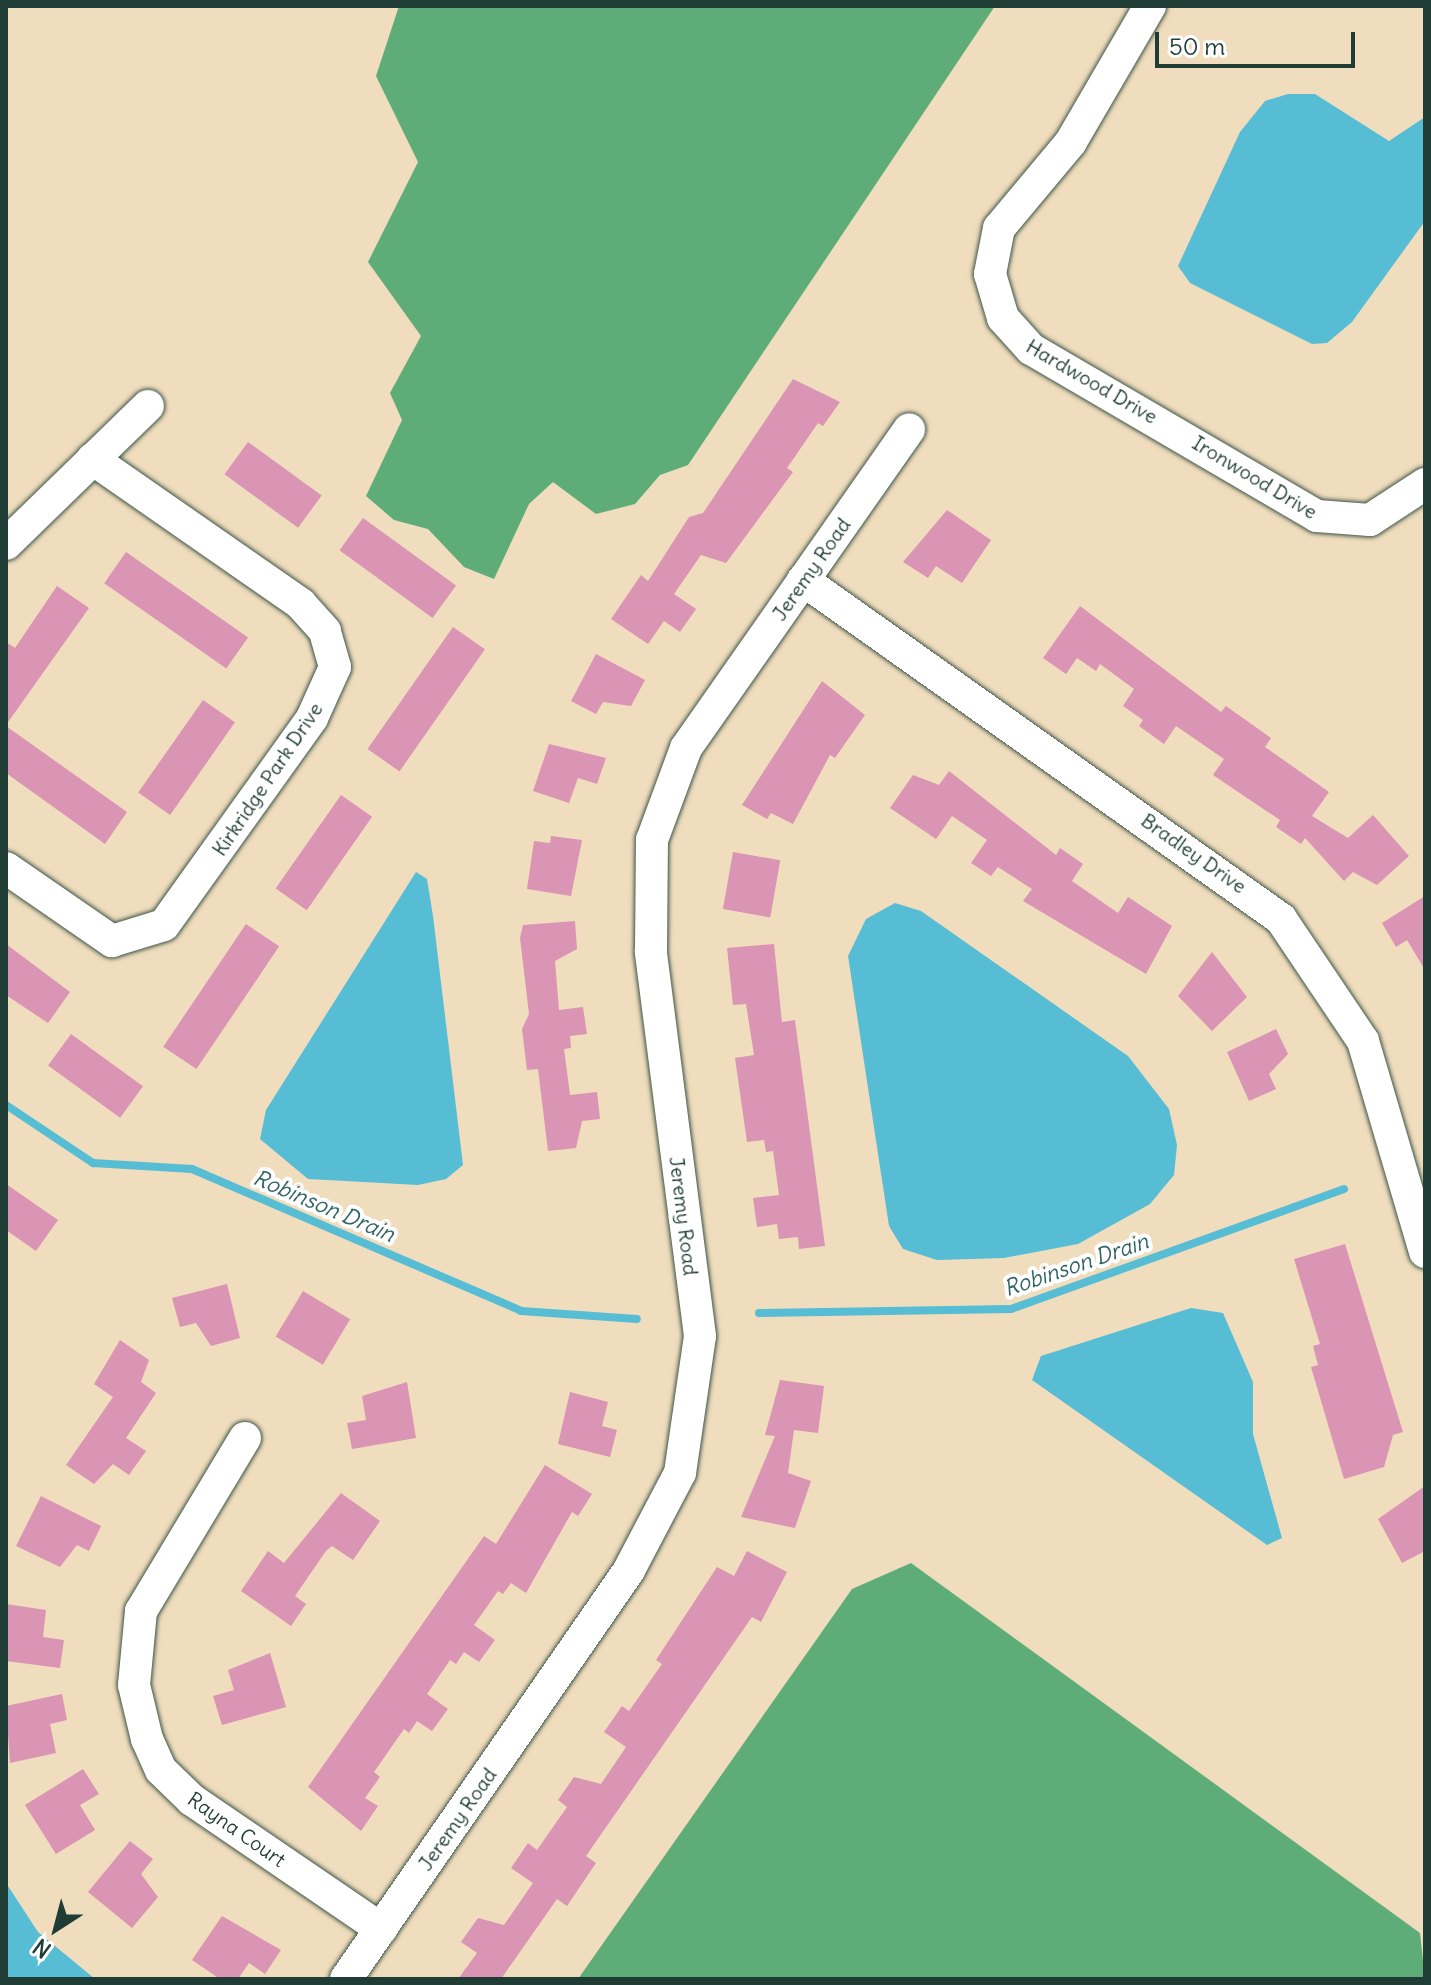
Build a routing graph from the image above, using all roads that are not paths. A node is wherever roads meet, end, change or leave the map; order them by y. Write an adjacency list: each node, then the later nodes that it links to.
1 (1150, 6): 3 (street, Hardwood Drive)
2 (148, 406): 5 (street)
3 (1171, 426): 6 (street, Ironwood Drive)
4 (909, 429): 8 (street, Jeremy Road)
5 (92, 459): 7 (street); 9 (street, Kirkridge Park Drive)
6 (1425, 484)
7 (6, 544)
8 (803, 580): 10 (street, Bradley Drive); 12 (street, Jeremy Road)
9 (6, 868)
10 (1425, 1252)
11 (245, 1438): 12 (street, Rayna Court)
12 (381, 1929): 13 (street, Jeremy Road)
13 (346, 1979)

